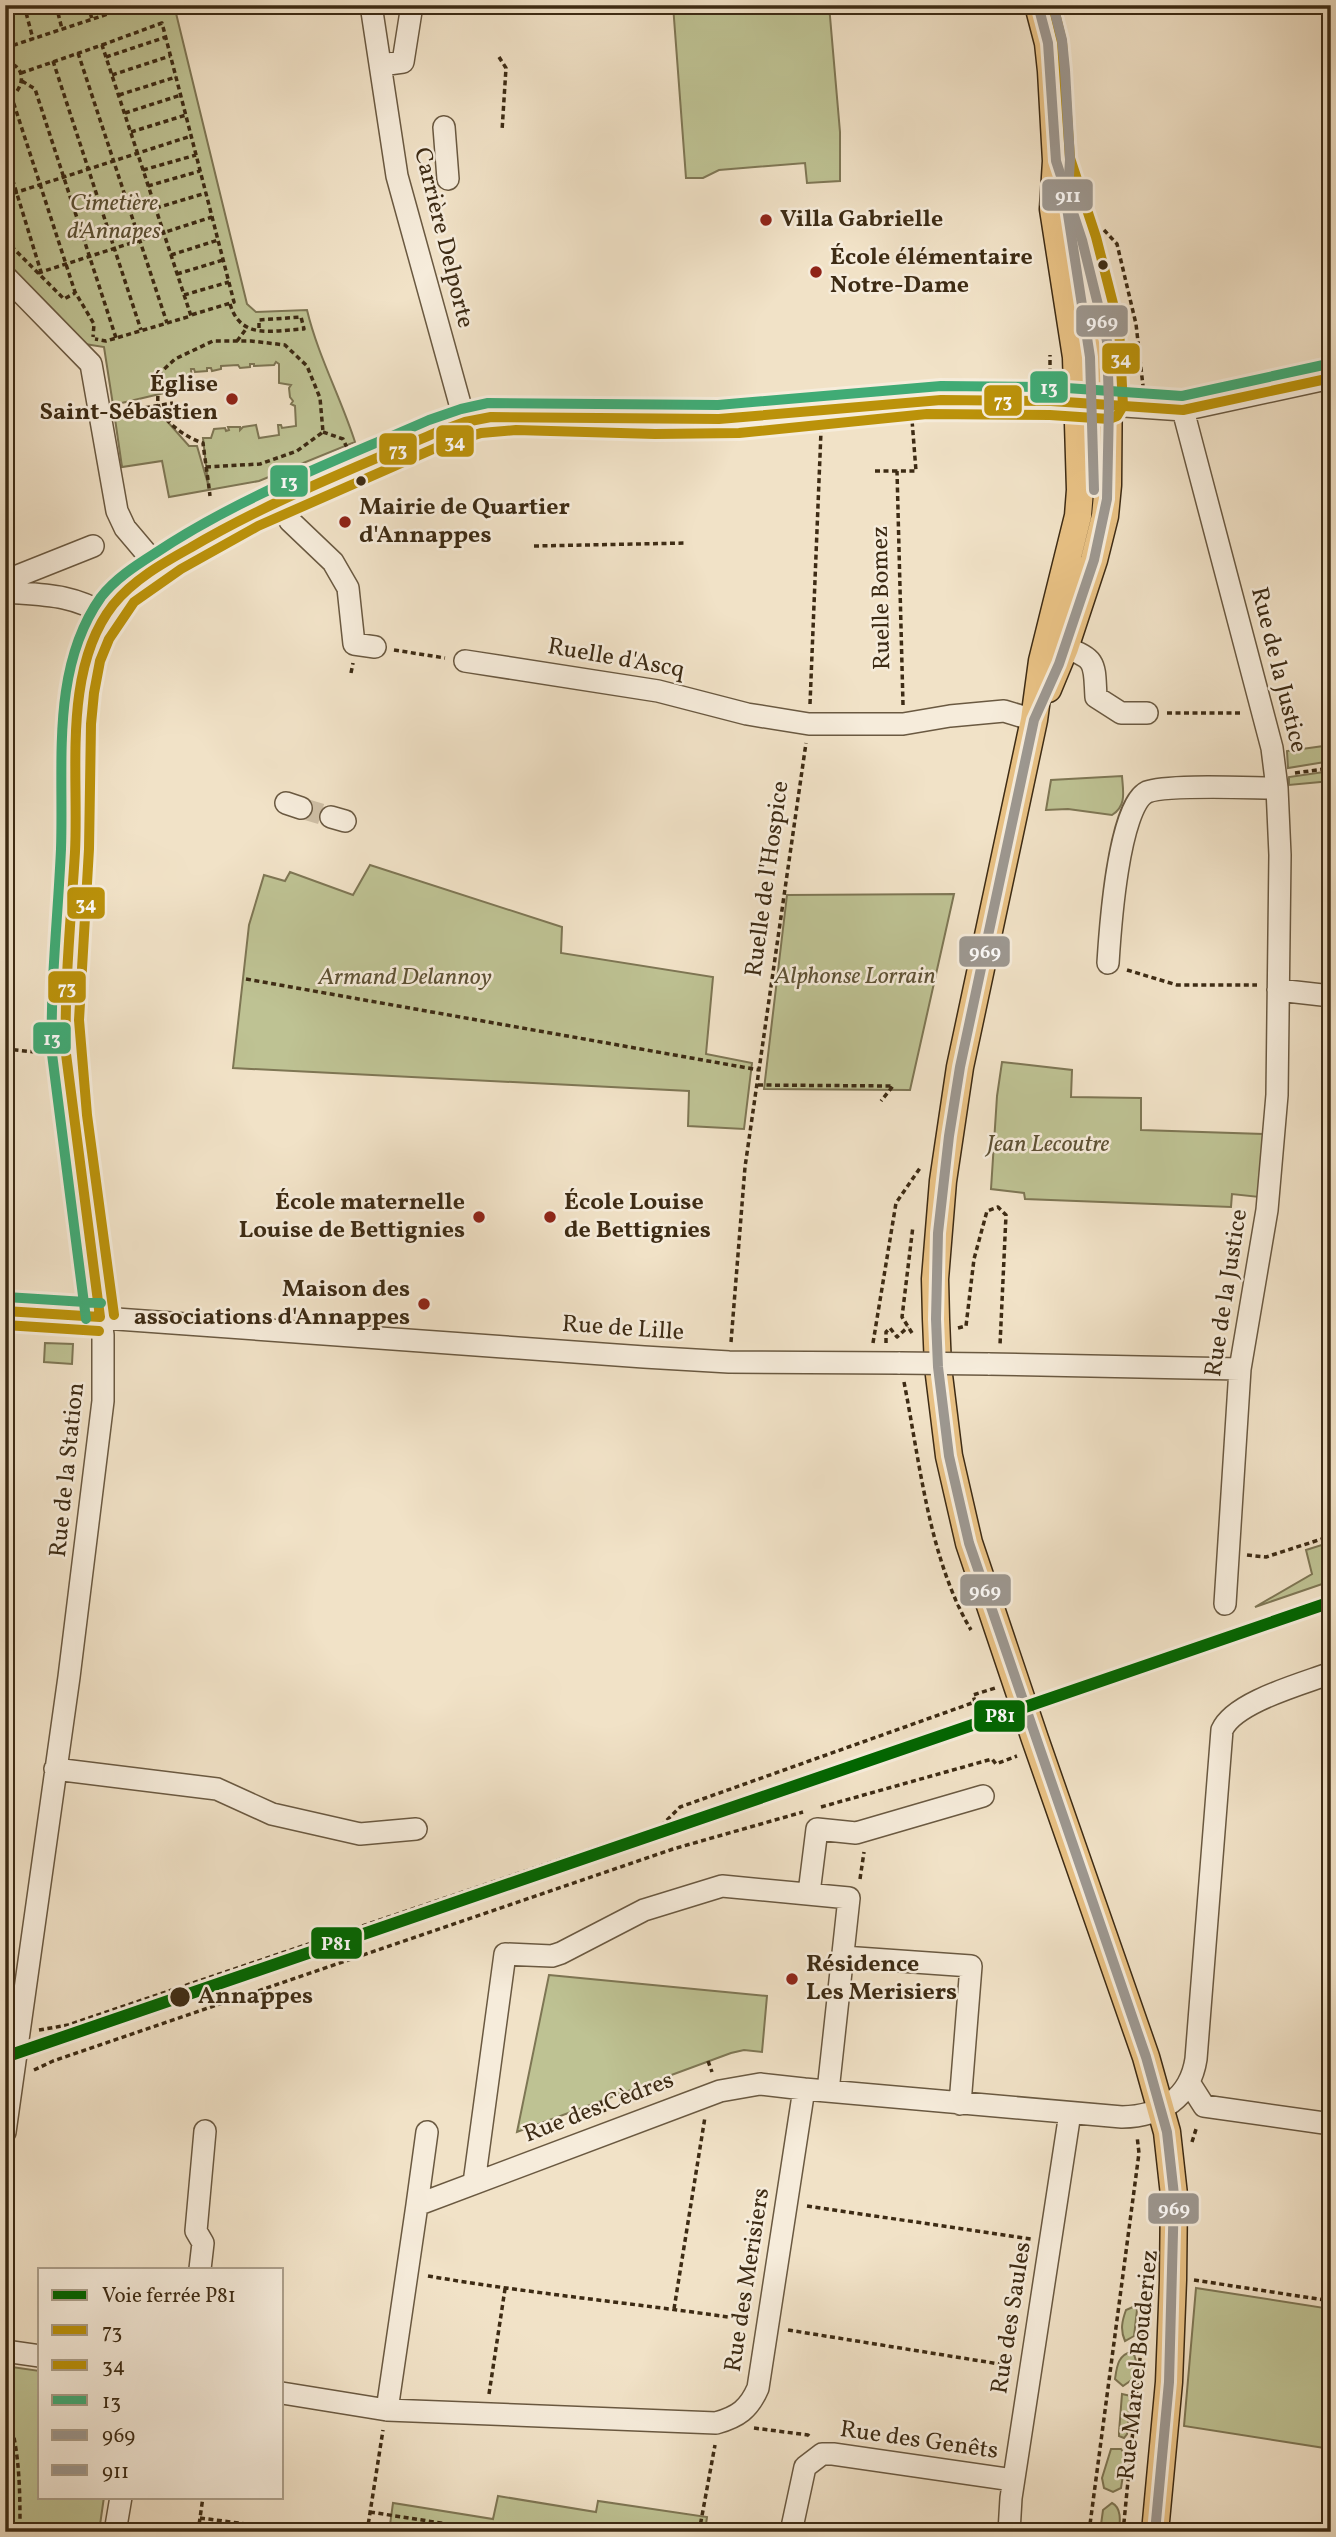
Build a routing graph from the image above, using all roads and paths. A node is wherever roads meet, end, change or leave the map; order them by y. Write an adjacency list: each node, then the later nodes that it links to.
1 (24, 5): 14 (path)
2 (55, 5): 12 (path)
3 (88, 5): 10 (path)
4 (112, 5): 9 (path)
5 (135, 5): 9 (path)
6 (371, 5): 24 (street, Carrière Delporte)
7 (412, 5): 24 (street)
8 (1038, 5): 42 (main road)
9 (114, 12): 10 (path)
10 (92, 19): 12 (path)
11 (5, 27): 16 (path)
12 (62, 29): 14 (path)
13 (166, 37): 15 (path); 19 (path); 20 (path)
14 (33, 39): 16 (path)
15 (102, 45): 18 (path); 20 (path)
16 (11, 47): 17 (path)
17 (5, 48)
18 (78, 53): 22 (path); 41 (path)
19 (170, 56): 26 (path); 27 (path)
20 (106, 57): 26 (path)
21 (499, 57): 35 (path)
22 (53, 61): 25 (path); 43 (path)
23 (5, 62): 25 (path)
24 (381, 65): 93 (street, Carrière Delporte)
25 (21, 73): 28 (path)
26 (112, 75): 30 (path)
27 (176, 77): 30 (path); 31 (path)
28 (22, 81): 29 (path); 46 (path)
29 (8, 95): 48 (path)
30 (119, 95): 32 (path)
31 (181, 95): 32 (path); 33 (path)
32 (125, 113): 36 (path)
33 (186, 115): 36 (path); 37 (path)
34 (444, 127): 47 (street)
35 (502, 131)
36 (131, 132): 38 (path)
37 (191, 136): 38 (path); 40 (path)
38 (138, 153): 41 (path); 44 (path)
39 (5, 155): 50 (path)
40 (196, 155): 44 (path); 45 (path)
41 (113, 161): 43 (path); 58 (path)
42 (1056, 162): 86 (main road); 89 (main road)
43 (88, 169): 46 (path); 60 (path)
44 (143, 170): 49 (path)
45 (200, 171): 49 (path); 51 (path)
46 (64, 177): 48 (path); 62 (path)
47 (448, 179)
48 (40, 185): 50 (path); 64 (path)
49 (148, 186): 53 (path)
50 (17, 192): 52 (path); 65 (path)
51 (206, 193): 53 (path); 54 (path)
52 (5, 196)
53 (156, 208): 56 (path)
54 (212, 217): 56 (path); 59 (path)
55 (1098, 223): 84 (path)
56 (163, 232): 58 (path); 61 (path)
57 (5, 240): 65 (path)
58 (139, 240): 60 (path); 73 (path)
59 (218, 240): 61 (path); 63 (path)
60 (114, 248): 62 (path); 75 (path)
61 (171, 255): 66 (path)
62 (90, 256): 64 (path); 78 (path)
63 (223, 260): 66 (path); 68 (path)
64 (66, 264): 65 (path); 69 (path)
65 (39, 272): 69 (path)
66 (177, 274): 70 (path)
67 (5, 276): 81 (street)
68 (229, 282): 70 (path); 71 (path)
69 (75, 292): 77 (path)
70 (184, 295): 72 (path)
71 (230, 304): 72 (path); 74 (path)
72 (191, 316): 73 (path)
73 (167, 323): 75 (path)
74 (247, 328): 76 (path); 79 (path)
75 (141, 330): 78 (path)
76 (260, 331): 76 (path)
77 (93, 338): 78 (path); 81 (path)
78 (117, 338)
79 (237, 341): 88 (path); 94 (path)
80 (1050, 358): 83 (path)
81 (91, 364): 92 (street)
82 (1331, 379): 91 (street, Rue de la Station)
83 (1050, 380)
84 (1143, 383)
85 (911, 401): 86 (street, Rue de la Station); 90 (street, Rue de la Station); 98 (path)
86 (1077, 402): 89 (street, Rue de la Station); 113 (main road)
87 (173, 403): 88 (path)
88 (158, 405): 92 (path); 96 (path)
89 (1109, 405): 91 (street, Rue de la Station); 109 (main road)
90 (831, 410): 93 (street, Rue de la Station); 114 (path, Ruelle de l'Hospice)
91 (1183, 410): 112 (street, Rue de la Justice)
92 (100, 415): 104 (street)
93 (466, 422): 100 (street, Rue de la Station)
94 (323, 432): 95 (path); 96 (path)
95 (347, 449)
96 (206, 467): 99 (path)
97 (875, 471): 98 (path)
98 (897, 471): 115 (path, Ruelle Bomez)
99 (210, 496)
100 (271, 504): 104 (street, Rue de la Station); 108 (street)
101 (686, 543): 103 (path)
102 (93, 546): 105 (street)
103 (534, 546)
104 (158, 567): 107 (street, Rue de la Station)
105 (5, 581)
106 (5, 592): 107 (street)
107 (106, 615): 123 (street, Rue de la Station)
108 (375, 647): 110 (path)
109 (1065, 648): 111 (street); 113 (main road)
110 (465, 661): 114 (street, Ruelle d'Ascq)
111 (1147, 713): 112 (path)
112 (1263, 713): 117 (street, Rue de la Justice)
113 (1034, 720): 115 (street, Ruelle d'Ascq); 158 (main road, Rue Marcel Bouderiez)
114 (809, 724): 115 (street, Ruelle d'Ascq); 124 (path, Ruelle de l'Hospice)
115 (903, 724)
116 (1331, 768): 117 (path)
117 (1276, 782): 118 (street); 120 (street, Rue de la Justice)
118 (1108, 963): 120 (path)
119 (246, 979): 124 (path)
120 (1278, 988): 121 (street); 135 (street, Rue de la Justice)
121 (1331, 996)
122 (5, 1049): 123 (path)
123 (66, 1054): 129 (street, Rue de la Station)
124 (759, 1070): 125 (path, Ruelle de l'Hospice)
125 (758, 1085): 126 (path); 132 (path, Ruelle de l'Hospice)
126 (881, 1101)
127 (922, 1167): 133 (path)
128 (5, 1311): 129 (street, Rue de Lille)
129 (100, 1317): 132 (street, Rue de Lille); 143 (street, Rue de la Station)
130 (955, 1319): 134 (path)
131 (908, 1328): 133 (path)
132 (729, 1362): 133 (street, Rue de Lille)
133 (890, 1363): 134 (street, Rue de Lille, bridge); 139 (path)
134 (993, 1364): 135 (street, Rue de Lille)
135 (1240, 1369): 137 (street, Rue de la Justice)
136 (1331, 1536): 137 (path)
137 (1227, 1558): 138 (street, Rue de la Justice)
138 (1225, 1604)
139 (976, 1638)
140 (1331, 1672): 154 (street)
141 (996, 1688): 152 (path)
142 (1019, 1756): 145 (path)
143 (55, 1769): 147 (street); 152 (street, Rue de la Station)
144 (983, 1796): 148 (street)
145 (816, 1809)
146 (803, 1812): 153 (path)
147 (416, 1829)
148 (868, 1829): 149 (street); 150 (path)
149 (809, 1894): 150 (street); 166 (street)
150 (849, 1898): 151 (street)
151 (843, 1956): 156 (street); 157 (street)
152 (20, 2034): 163 (street, Rue de la Station)
153 (53, 2061)
154 (1190, 2084): 158 (street); 161 (street)
155 (804, 2089): 156 (street); 166 (street, Rue des Cèdres); 167 (street, Rue des Merisiers)
156 (828, 2091): 157 (street)
157 (960, 2104): 160 (street)
158 (1161, 2108): 160 (street); 172 (main road, Rue Marcel Bouderiez)
159 (707, 2110): 175 (path)
160 (1070, 2113): 169 (street, Rue des Saules)
161 (1331, 2124)
162 (205, 2131): 170 (street)
163 (5, 2132)
164 (427, 2132): 168 (street)
165 (1137, 2136): 201 (path, Rue Marcel Bouderiez)
166 (474, 2183): 168 (street, Rue des Cèdres)
167 (787, 2203): 169 (path); 176 (street, Rue des Merisiers)
168 (417, 2205): 171 (street)
169 (1051, 2242): 179 (street, Rue des Saules)
170 (200, 2268)
171 (407, 2273): 173 (path); 182 (street)
172 (1161, 2280): 174 (path); 202 (path, Rue Marcel Bouderiez); 203 (main road, Rue Marcel Bouderiez)
173 (505, 2289): 175 (path); 183 (path)
174 (1331, 2301)
175 (674, 2309): 176 (path)
176 (769, 2325): 179 (path); 184 (street, Rue des Merisiers)
177 (5, 2351): 178 (street)
178 (38, 2356)
179 (1031, 2369): 186 (street, Rue des Saules)
180 (284, 2393): 182 (street, Rue des Merisiers)
181 (5, 2405): 192 (path)
182 (387, 2410): 183 (street, Rue des Merisiers); 189 (path)
183 (486, 2414): 184 (street, Rue des Merisiers)
184 (716, 2423): 185 (path); 198 (path)
185 (822, 2454): 186 (street, Rue des Genêts); 199 (street, Rue des Genêts)
186 (1013, 2480): 200 (street, Rue des Saules)
187 (121, 2498): 193 (street)
188 (203, 2498): 190 (path)
189 (370, 2512): 191 (path); 197 (path)
190 (200, 2518): 194 (path); 195 (path)
191 (367, 2530): 196 (path)
192 (20, 2532)
193 (115, 2532)
194 (198, 2532)
195 (307, 2532)
196 (350, 2532)
197 (499, 2532)
198 (699, 2532)
199 (792, 2532)
200 (1009, 2532)
201 (1089, 2532)
202 (1123, 2532)
203 (1155, 2532)

